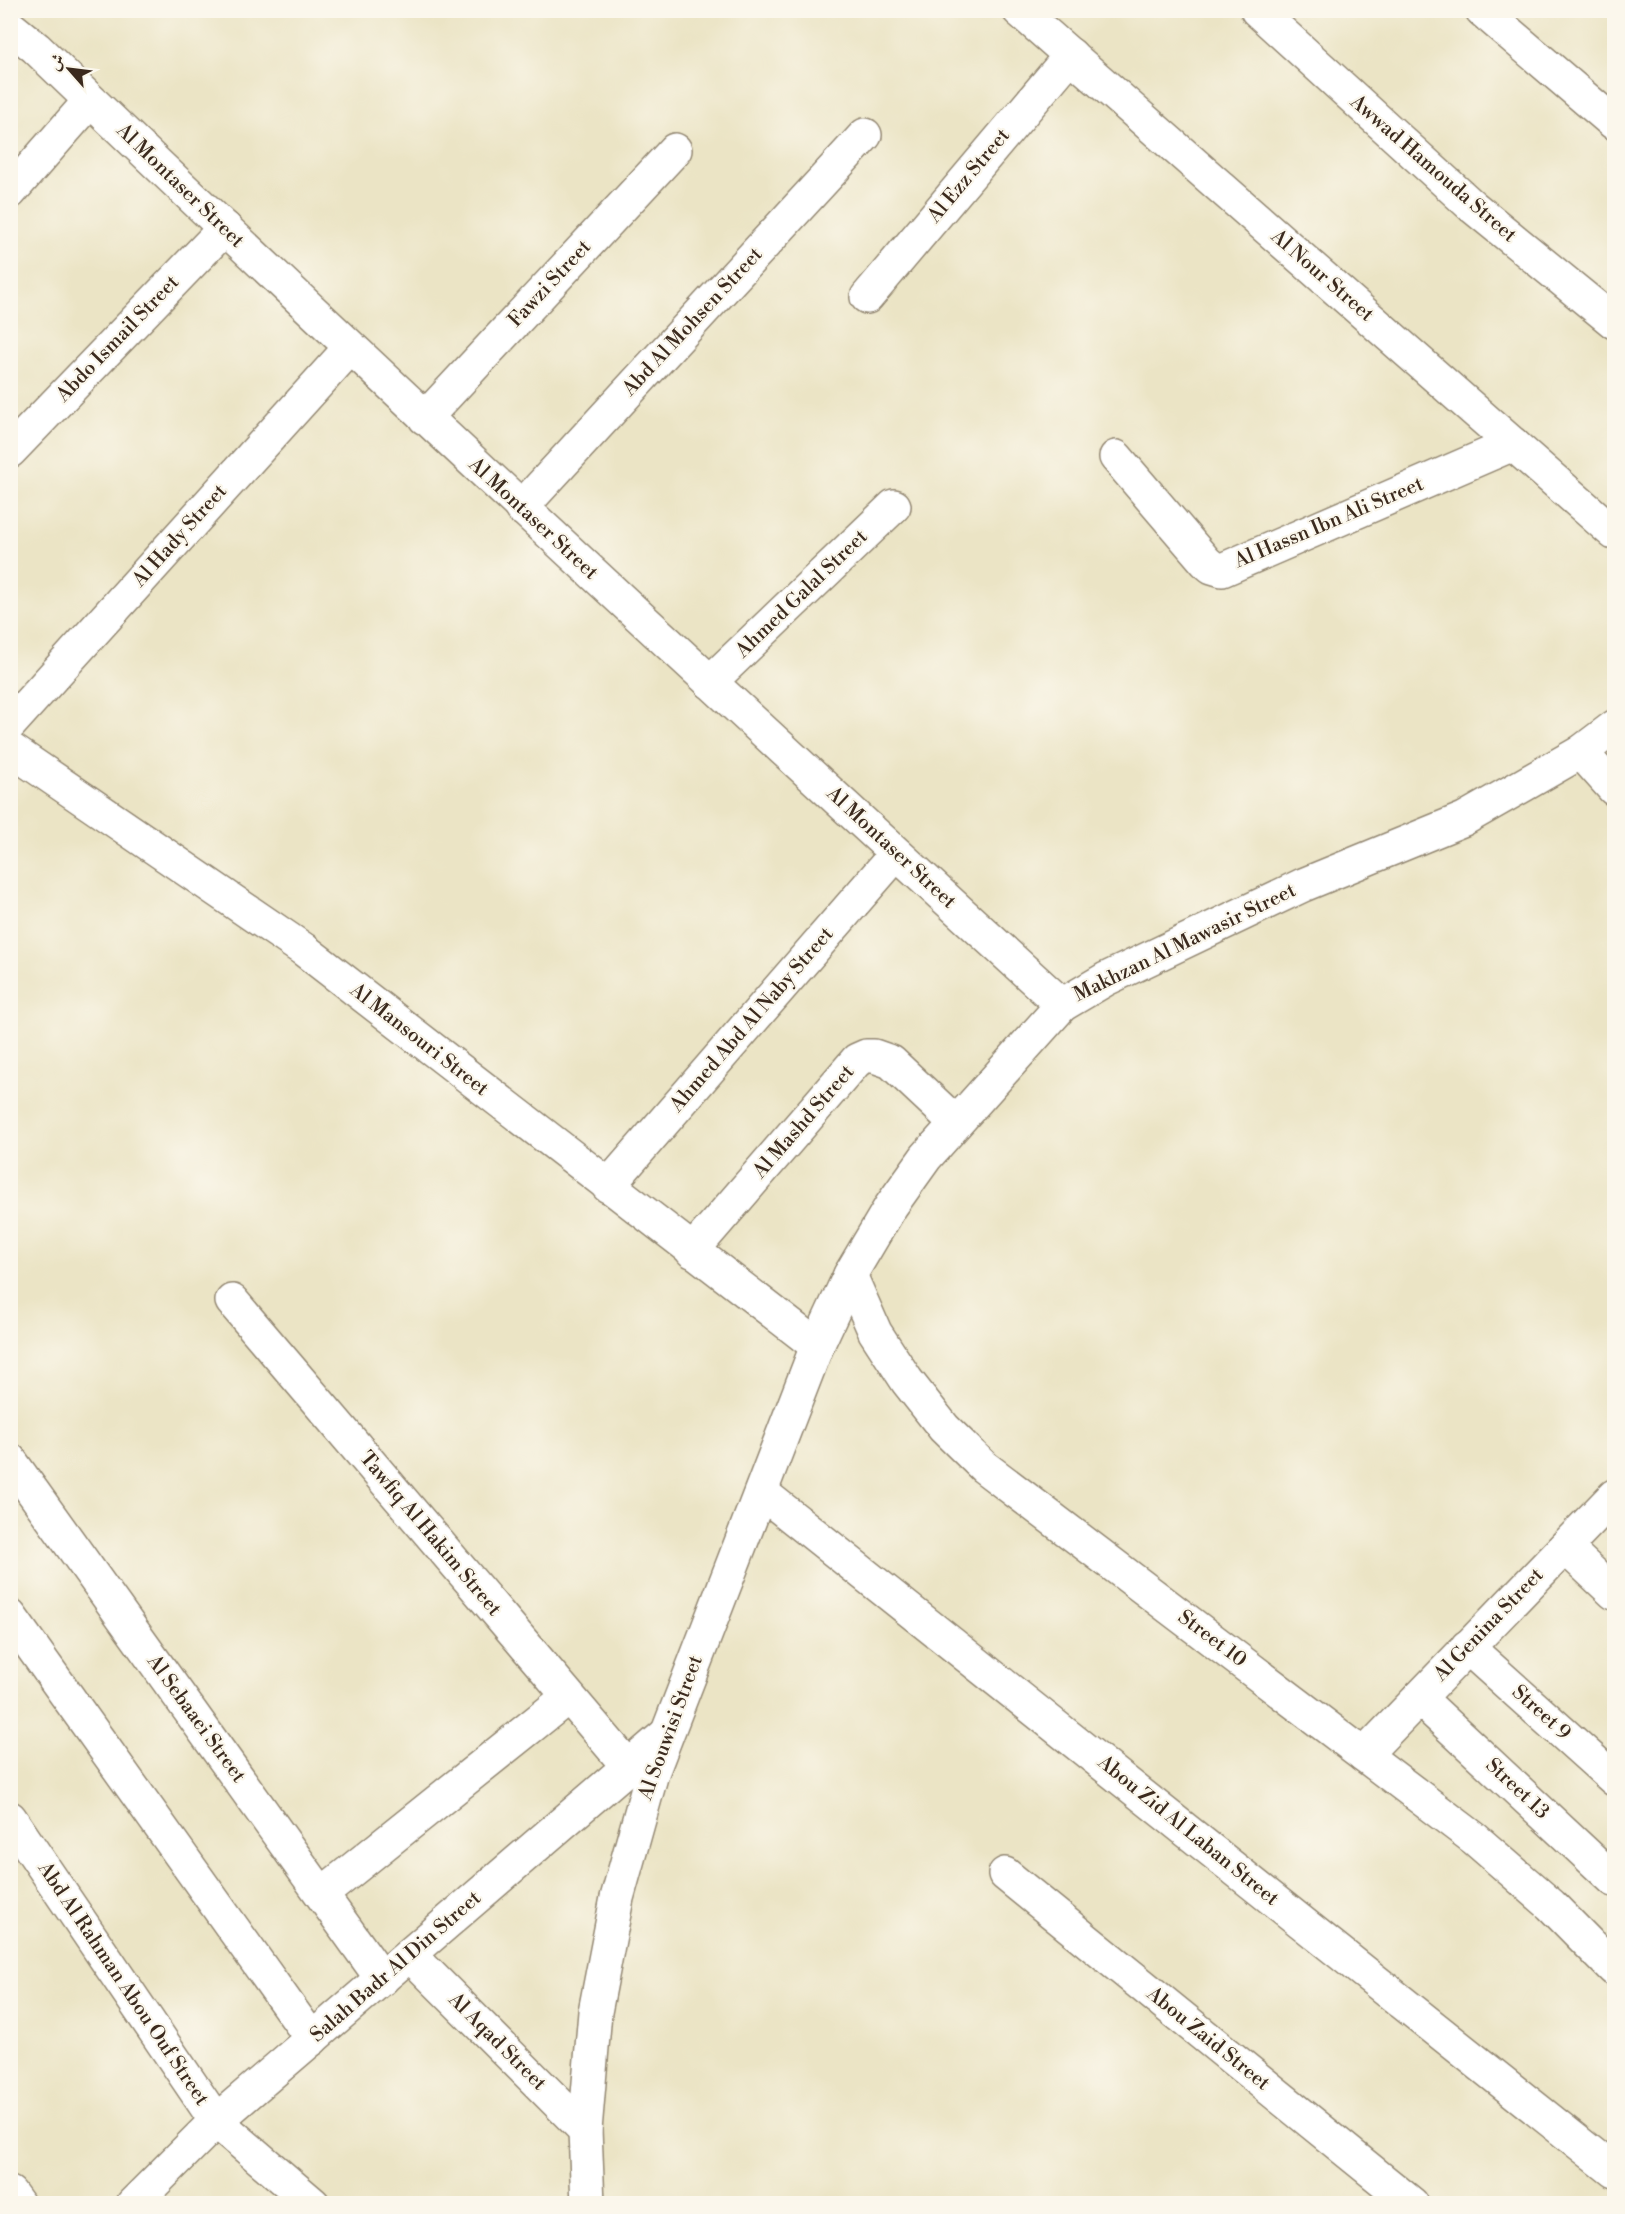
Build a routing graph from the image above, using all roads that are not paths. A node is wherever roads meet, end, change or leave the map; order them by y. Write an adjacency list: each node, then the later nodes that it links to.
1 (1257, 10): 13 (street, Awwad Hamouda Street)
2 (1482, 10): 7 (street)
3 (1028, 13): 5 (street, Al Nour Street)
4 (10, 27): 6 (street, Al Montaser Street)
5 (1071, 55): 12 (street, Al Ezz Street); 16 (street, Al Nour Street)
6 (90, 100): 10 (street); 11 (street, Al Montaser Street)
7 (1614, 123)
8 (865, 135): 20 (street, Abd Al Mohsen Street)
9 (675, 150): 15 (street, Fawzi Street)
10 (10, 192)
11 (225, 228): 14 (street, Al Montaser Street); 17 (street, Abdo Ismail Street)
12 (867, 297)
13 (1614, 322)
14 (350, 348): 15 (street, Al Montaser Street); 23 (street, Al Hady Street)
15 (425, 418): 20 (street, Al Montaser Street)
16 (1513, 444): 18 (street, Al Hassn Ibn Ali Street); 21 (street, Al Nour Street)
17 (10, 451)
18 (1116, 457)
19 (894, 506): 22 (street, Ahmed Galal Street)
20 (521, 508): 22 (street, Al Montaser Street)
21 (1614, 533)
22 (710, 682): 28 (street, Al Montaser Street)
23 (10, 724)
24 (1614, 727): 26 (street, Makhzan Al Mawasir Street)
25 (10, 749): 31 (street, Al Mansouri Street)
26 (1581, 752): 27 (street); 29 (street, Makhzan Al Mawasir Street)
27 (1614, 789)
28 (896, 854): 29 (street, Al Montaser Street); 31 (street, Ahmed Abd Al Naby Street)
29 (1062, 1005): 30 (street, Makhzan Al Mawasir Street)
30 (956, 1123): 32 (street, Al Mashd Street); 33 (street, Makhzan Al Mawasir Street)
31 (608, 1186): 32 (street, Al Mansouri Street)
32 (692, 1251): 35 (street, Al Mansouri Street)
33 (850, 1275): 35 (street, Al Souwisi Street); 46 (street, Street 10)
34 (232, 1301): 43 (street, Tawfiq Al Hakim Street)
35 (817, 1346): 37 (street, Al Souwisi Street)
36 (10, 1460): 52 (street, Al Sebaaei Street)
37 (761, 1492): 45 (street, Al Souwisi Street); 59 (street, Abou Zid Al Laban Street)
38 (1614, 1496): 39 (street, Al Genina Street)
39 (1565, 1547): 40 (street); 42 (street, Al Genina Street)
40 (1614, 1593)
41 (10, 1616): 56 (street)
42 (1467, 1647): 44 (street, Al Genina Street); 48 (street, Street 9)
43 (568, 1697): 47 (street, Tawfiq Al Hakim Street); 52 (street)
44 (1419, 1698): 46 (street, Al Genina Street); 51 (street, Street 13)
45 (664, 1736): 47 (street, Salah Badr Al Din Street); 58 (street, Al Souwisi Street)
46 (1364, 1755): 54 (street, Street 10)
47 (628, 1766): 53 (street, Salah Badr Al Din Street)
48 (1614, 1779)
49 (10, 1818): 57 (street, Abd Al Rahman Abou Ouf Street)
50 (1005, 1874): 65 (street, Abou Zaid Street)
51 (1614, 1880)
52 (322, 1894): 55 (street, Al Sebaaei Street)
53 (410, 1955): 55 (street, Salah Badr Al Din Street); 58 (street, Al Aqad Street)
54 (1614, 1969)
55 (382, 1978): 56 (street, Salah Badr Al Din Street)
56 (312, 2039): 57 (street, Salah Badr Al Din Street)
57 (216, 2121): 62 (street, Salah Badr Al Din Street); 63 (street, Abd Al Rahman Abou Ouf Street)
58 (585, 2130): 64 (street, Al Souwisi Street)
59 (1614, 2171)
60 (10, 2193): 61 (street)
61 (18, 2204)
62 (133, 2204)
63 (313, 2204)
64 (588, 2204)
65 (1412, 2204)

